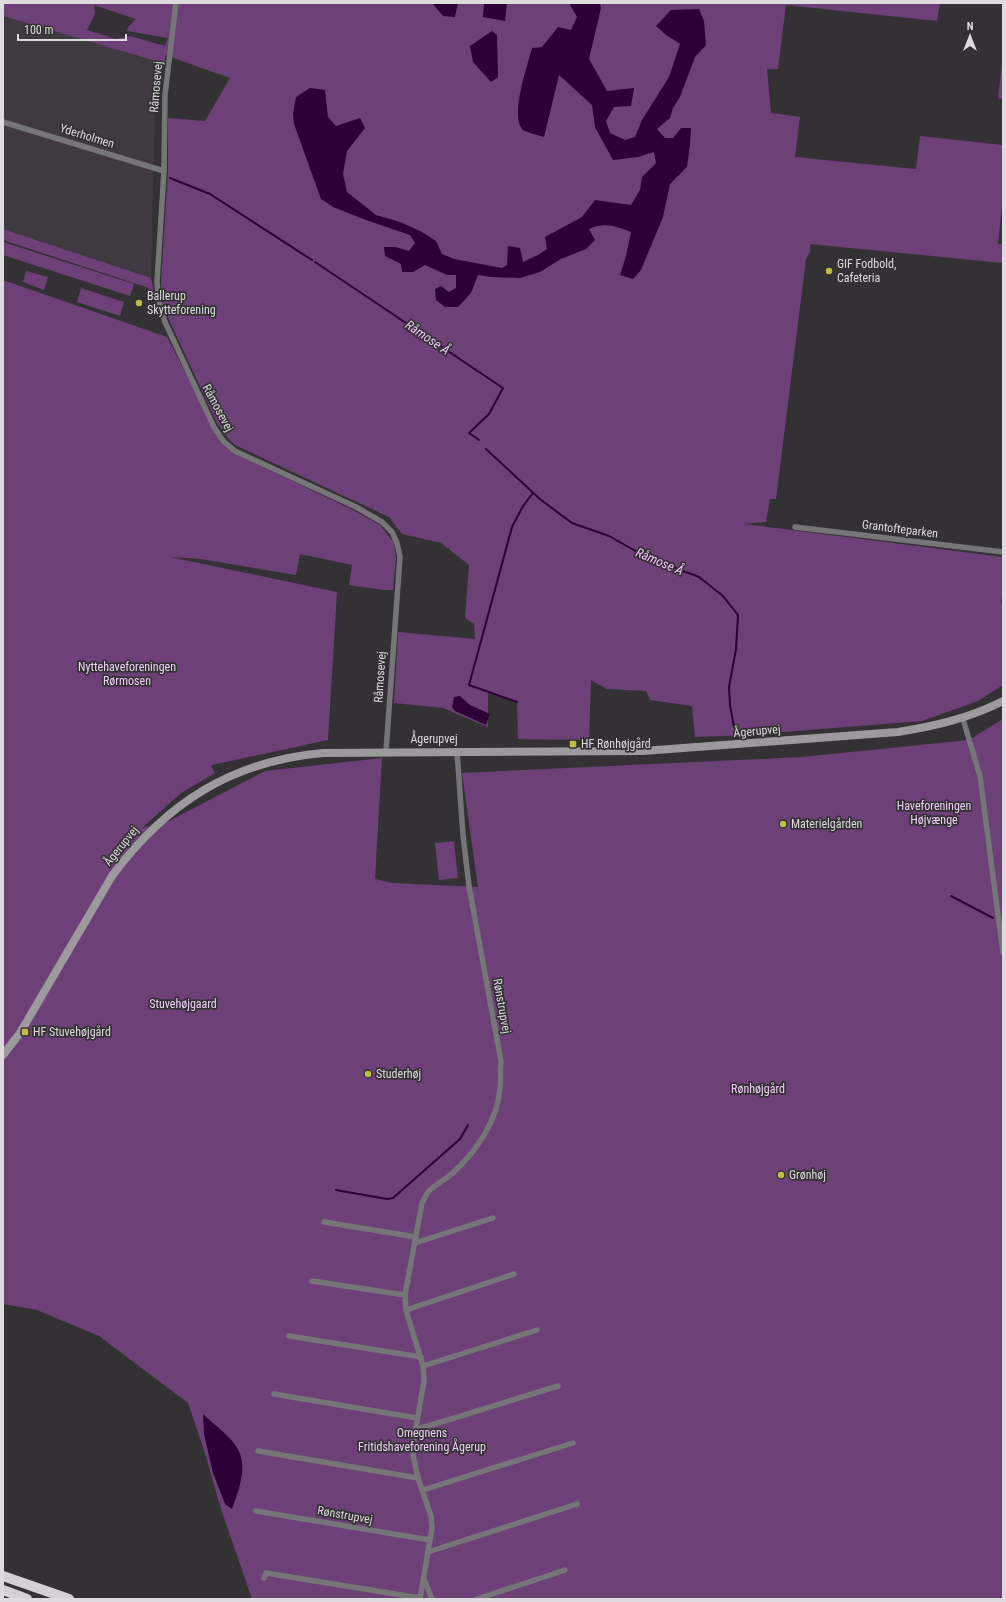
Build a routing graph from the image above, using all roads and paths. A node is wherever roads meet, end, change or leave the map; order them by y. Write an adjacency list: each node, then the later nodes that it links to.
1 (176, 3): 3 (street, Råmosevej)
2 (3, 122): 3 (street, Yderholmen)
3 (164, 171): 8 (street, Råmosevej)
4 (795, 527): 5 (street, Grantofteparken)
5 (1003, 552)
6 (1003, 701): 7 (street, Ågerupvej)
7 (963, 719): 9 (street, Ågerupvej); 10 (street)
8 (386, 751): 9 (street, Ågerupvej); 11 (street, Ågerupvej)
9 (457, 751): 14 (street, Rønstrupvej)
10 (1003, 953)
11 (3, 1055)
12 (493, 1218): 14 (street)
13 (324, 1222): 14 (street)
14 (415, 1240): 17 (street, Rønstrupvej)
15 (514, 1274): 18 (street)
16 (312, 1281): 17 (street)
17 (405, 1296): 18 (street, Rønstrupvej)
18 (406, 1310): 21 (street, Rønstrupvej)
19 (537, 1330): 22 (street)
20 (289, 1336): 21 (street)
21 (421, 1357): 22 (street, Rønstrupvej)
22 (423, 1366): 25 (street, Rønstrupvej)
23 (558, 1386): 26 (street)
24 (274, 1394): 25 (street)
25 (417, 1418): 26 (street, Rønstrupvej)
26 (415, 1430): 29 (street, Rønstrupvej)
27 (573, 1443): 30 (street)
28 (258, 1451): 29 (street)
29 (418, 1478): 30 (street, Rønstrupvej)
30 (423, 1490): 33 (street, Rønstrupvej)
31 (577, 1504): 34 (street)
32 (256, 1511): 33 (street, Rønstrupvej)
33 (430, 1540): 34 (street, Rønstrupvej)
34 (428, 1552): 38 (street, Rønstrupvej)
35 (565, 1570): 44 (street)
36 (3, 1576): 41 (highway)
37 (264, 1578): 42 (street, Rønstrupvej)
38 (424, 1578): 42 (street, Rønstrupvej); 43 (street, Rønstrupvej)
39 (3, 1590): 40 (highway)
40 (27, 1599)
41 (69, 1599)
42 (420, 1599)
43 (432, 1599)
44 (477, 1599)

